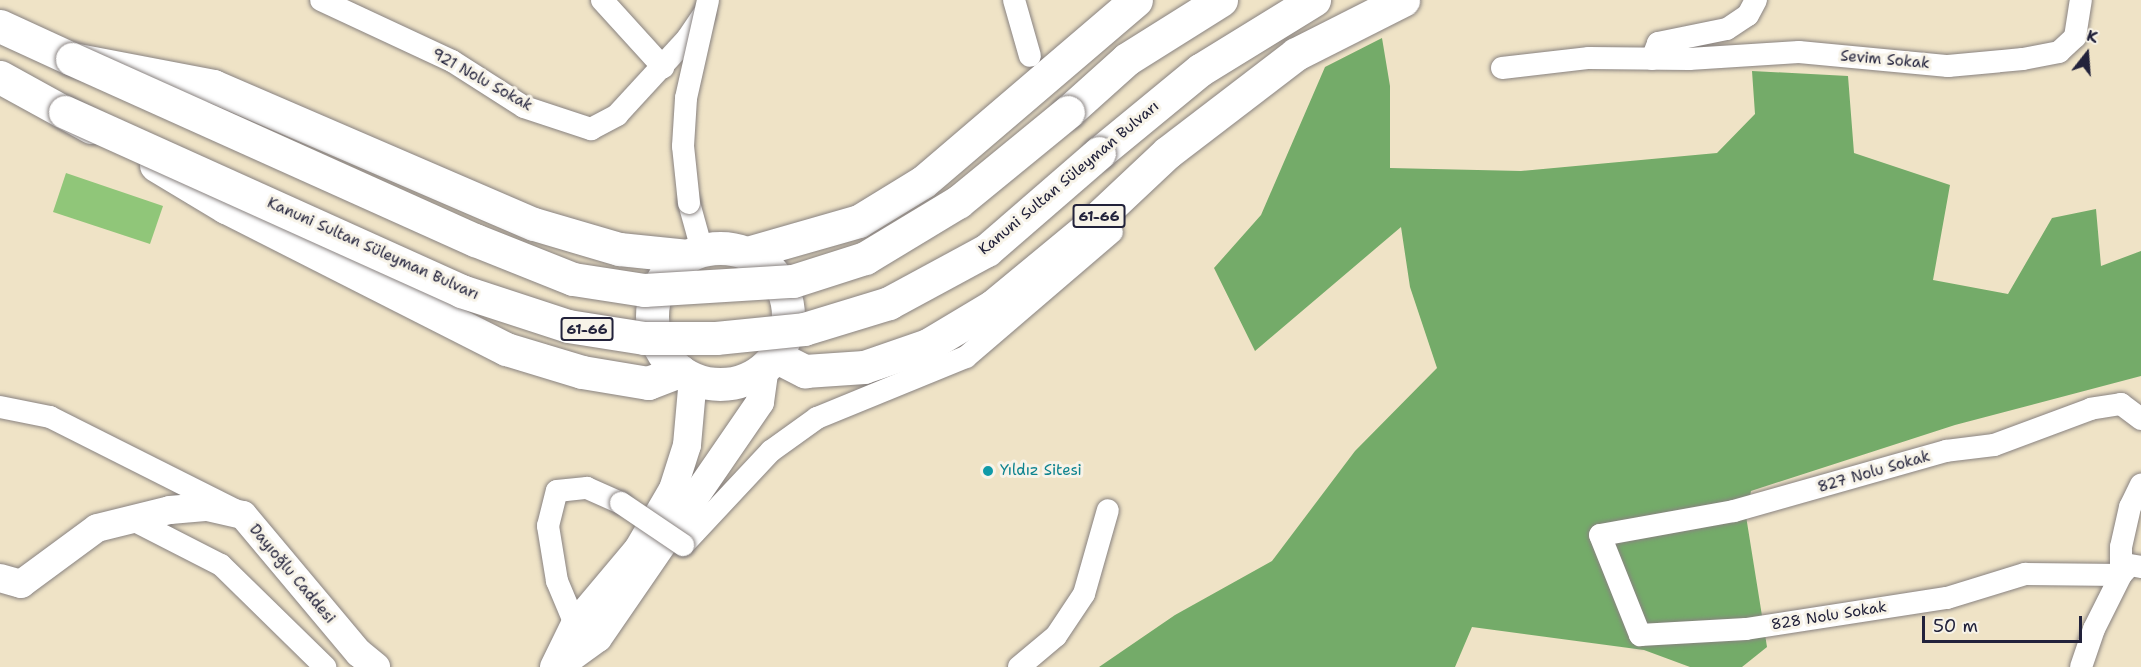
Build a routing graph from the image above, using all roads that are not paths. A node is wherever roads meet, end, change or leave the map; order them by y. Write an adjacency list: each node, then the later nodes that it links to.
1 (321, 0): 16 (street, 921 Nolu Sokak)
2 (602, 0): 16 (street)
3 (708, 0): 21 (street, bridge)
4 (713, 0): 16 (street, 921 Nolu Sokak)
5 (1014, 0): 13 (street)
6 (1136, 0): 22 (main road)
7 (1221, 0): 14 (main road, bridge)
8 (1314, 0): 19 (main road, Kanuni Sultan Süleyman Bulvarı / 61-66, bridge)
9 (1403, 0): 23 (main road, 61-66)
10 (1756, 0): 15 (street)
11 (2081, 0): 15 (street, Sevim Sokak)
12 (0, 26): 14 (main road)
13 (1030, 56)
14 (72, 59): 21 (main road)
15 (1652, 59): 17 (street, Sevim Sokak)
16 (663, 67)
17 (1502, 68)
18 (0, 77): 19 (main road, Kanuni Sultan Süleyman Bulvarı / 61-66)
19 (65, 112): 24 (main road, 61-66)
20 (1112, 232): 34 (street, bridge)
21 (695, 253): 22 (main road); 24 (main road)
22 (747, 253): 23 (main road)
23 (770, 361): 24 (main road, 61-66); 37 (street)
24 (687, 375): 34 (street)
25 (0, 407): 29 (street)
26 (2141, 419): 31 (street, 827 Nolu Sokak)
27 (2141, 484): 32 (street)
28 (1108, 510): 38 (street)
29 (243, 515): 30 (street, Dayıoğlu Caddesi); 36 (street, Dayıoğlu Caddesi)
30 (131, 519): 33 (street, Dayıoğlu Caddesi); 35 (street)
31 (1600, 535): 32 (street, 828 Nolu Sokak)
32 (2131, 571): 39 (street)
33 (0, 578)
34 (575, 624): 37 (street)
35 (325, 667)
36 (376, 667)
37 (556, 667)
38 (1019, 667)
39 (2081, 667)

